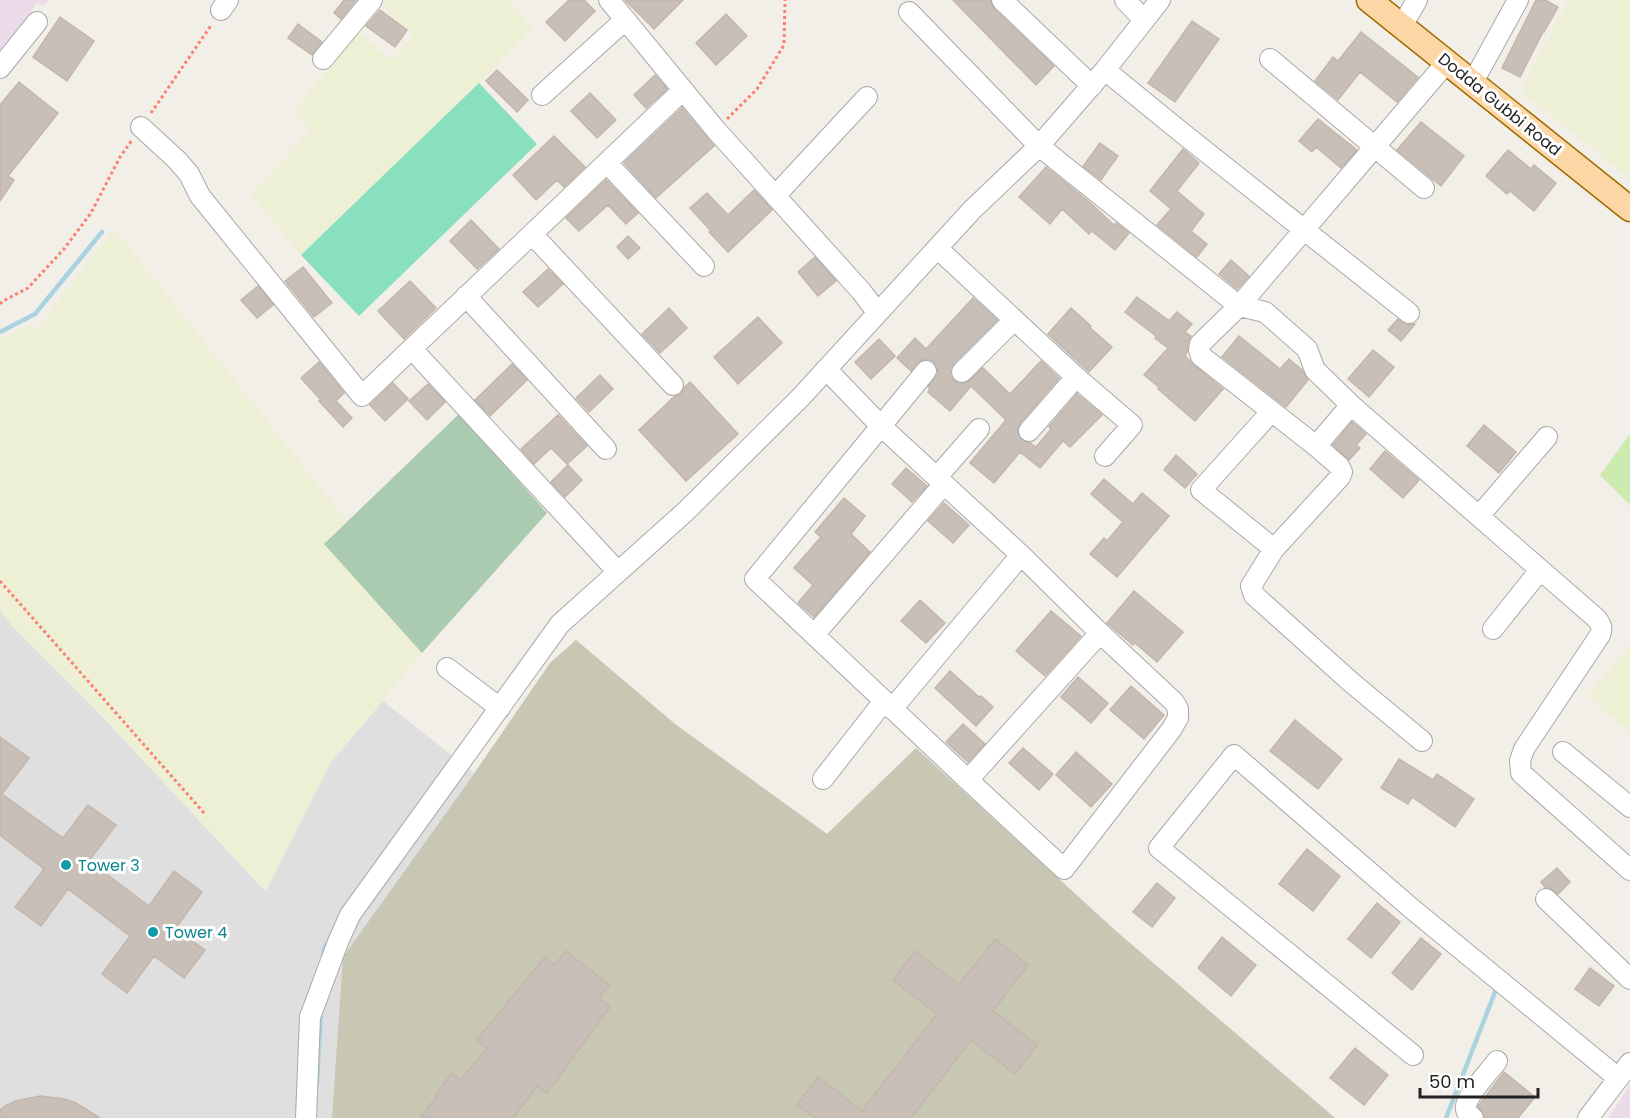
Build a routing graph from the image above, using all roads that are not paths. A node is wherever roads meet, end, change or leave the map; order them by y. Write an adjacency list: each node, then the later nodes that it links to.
1 (372, 0): 15 (street)
2 (609, 0): 10 (street)
3 (1002, 0): 20 (street)
4 (1125, 0): 11 (street)
5 (1160, 0): 11 (street)
6 (1369, 0): 13 (main road, Dodda Gubbi Road)
7 (1417, 0): 13 (street)
8 (1518, 0): 19 (street)
9 (909, 12): 25 (street)
10 (625, 20): 21 (street); 22 (street)
11 (1144, 20): 18 (street)
12 (37, 22): 17 (street)
13 (1402, 26): 16 (main road, Dodda Gubbi Road)
14 (1270, 58): 26 (street)
15 (323, 59)
16 (1447, 62): 19 (main road, Dodda Gubbi Road); 26 (street)
17 (0, 68)
18 (1105, 70): 20 (street); 31 (street)
19 (1473, 82): 30 (main road, Dodda Gubbi Road)
20 (1092, 86): 25 (street)
21 (683, 90): 27 (street); 29 (street)
22 (542, 95)
23 (867, 97): 29 (street)
24 (141, 127): 40 (street)
25 (1039, 146): 33 (street); 36 (street)
26 (1375, 148): 28 (street); 31 (street)
27 (607, 163): 32 (street); 34 (street)
28 (1424, 188)
29 (775, 196): 37 (street)
30 (1630, 209)
31 (1304, 229): 36 (street); 38 (street)
32 (532, 234): 35 (street); 45 (street)
33 (937, 248): 37 (street); 39 (street)
34 (704, 266)
35 (466, 296): 40 (street); 53 (street)
36 (1239, 306): 46 (street); 47 (street)
37 (877, 312): 41 (street)
38 (1409, 313)
39 (1014, 320): 43 (street); 44 (street)
40 (411, 349): 60 (street)
41 (826, 369): 48 (street); 60 (street)
42 (926, 371): 48 (street)
43 (962, 372)
44 (1076, 377): 50 (street); 54 (street)
45 (674, 385)
46 (1351, 405): 52 (street); 56 (street)
47 (1271, 412): 52 (street); 57 (street)
48 (881, 426): 55 (street); 63 (street)
49 (979, 429): 55 (street)
50 (1029, 431)
51 (1547, 437): 56 (street)
52 (1316, 446): 57 (street)
53 (606, 449)
54 (1105, 456)
55 (940, 480): 58 (street); 63 (street)
56 (1479, 516): 59 (street)
57 (1274, 549): 67 (street)
58 (1021, 555): 62 (street); 65 (street)
59 (1540, 570): 61 (street); 72 (street)
60 (618, 572): 66 (street)
61 (1492, 629)
62 (1100, 633): 70 (street); 70 (street)
63 (814, 635): 65 (street)
64 (447, 668): 66 (street)
65 (888, 705): 69 (street); 70 (street)
66 (500, 708): 78 (street)
67 (1422, 741)
68 (1563, 752): 71 (street)
69 (823, 779)
70 (968, 780)
71 (1630, 807)
72 (1630, 870)
73 (1546, 899): 74 (street)
74 (1630, 979)
75 (1413, 1055): 77 (street)
76 (1497, 1061): 79 (street)
77 (1624, 1070): 80 (street)
78 (306, 1118)
79 (1473, 1118)
80 (1588, 1118)

